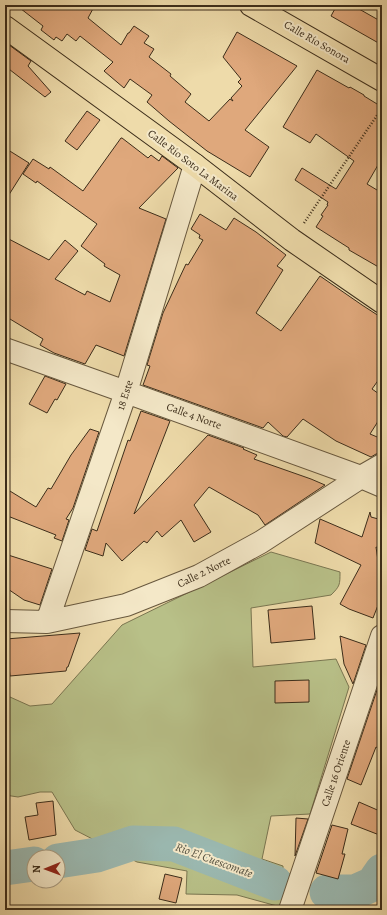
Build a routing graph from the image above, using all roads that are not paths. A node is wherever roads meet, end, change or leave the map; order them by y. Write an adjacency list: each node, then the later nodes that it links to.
1 (251, 5): 3 (main road, Calle Río Sonora)
2 (5, 27): 4 (main road, Calle Río Soto La Marina)
3 (382, 80)
4 (195, 165): 5 (main road, Calle Río Soto La Marina); 7 (street, 18 Este)
5 (382, 302)
6 (5, 350): 7 (street, Calle 4 Norte)
7 (126, 392): 9 (street, Calle 4 Norte); 12 (street, 18 Este)
8 (382, 465): 9 (street, Calle 2 Norte)
9 (361, 477): 10 (street, Calle 4 Norte); 12 (street, Calle 2 Norte)
10 (382, 486)
11 (5, 621): 12 (street, Calle 2 Norte)
12 (47, 622)
13 (382, 636): 14 (street, Calle 16 Oriente)
14 (290, 910)

